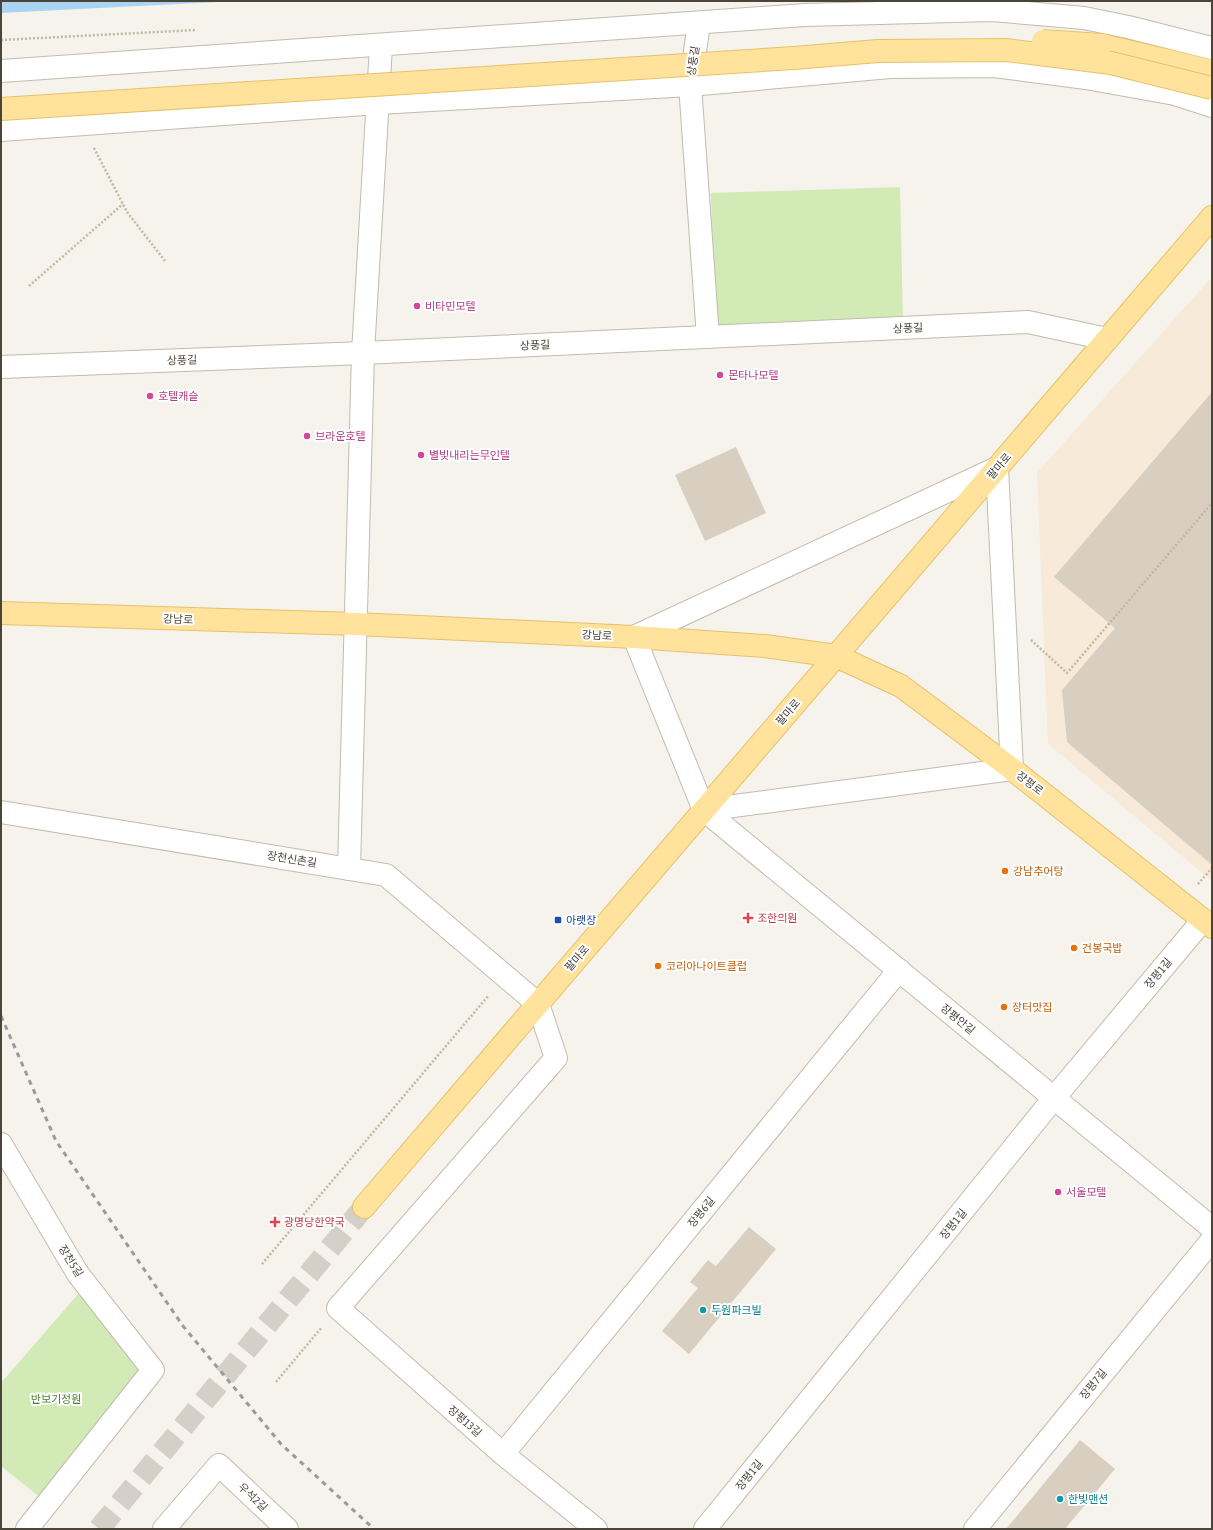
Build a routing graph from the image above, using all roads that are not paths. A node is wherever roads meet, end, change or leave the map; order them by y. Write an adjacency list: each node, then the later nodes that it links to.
1 (699, 24): 2 (street); 3 (street); 6 (street, 상풍길)
2 (381, 46): 4 (street); 9 (street)
3 (1212, 48)
4 (1, 71)
5 (1212, 71): 8 (main road, bridge)
6 (690, 85): 9 (street); 10 (street); 14 (street, 상풍길)
7 (1212, 88): 11 (main road, bridge)
8 (1, 96)
9 (378, 103): 12 (street); 16 (street)
10 (1212, 106)
11 (1, 109)
12 (1, 130)
13 (1212, 217): 15 (main road, 팔마로)
14 (708, 337): 15 (street, 상풍길); 16 (street, 상풍길)
15 (1107, 340): 18 (main road, 팔마로)
16 (363, 353): 17 (street, 상풍길); 20 (street)
17 (1, 367)
18 (997, 468): 21 (street); 22 (main road, 팔마로); 23 (street)
19 (1, 613): 20 (main road, 강남로)
20 (356, 624): 21 (main road, 강남로); 26 (street)
21 (634, 637): 22 (main road, 강남로); 24 (street)
22 (836, 656): 23 (main road, 장평로); 24 (main road, 팔마로)
23 (1012, 769): 24 (street); 27 (main road, 장평로)
24 (704, 810): 28 (street, 장평안길); 29 (main road, 팔마로)
25 (1, 812): 26 (street, 장천신촌길)
26 (349, 869): 29 (street, 장천신촌길)
27 (1207, 924): 30 (street, 장평1길)
28 (899, 970): 30 (street, 장평안길); 35 (street, 장평6길)
29 (538, 1004): 32 (main road, 팔마로); 35 (street, 장평13길)
30 (1054, 1098): 33 (street, 장평안길); 40 (street, 장평1길)
31 (1, 1144): 36 (street, 장천5길)
32 (364, 1207)
33 (1212, 1228)
34 (1212, 1240): 41 (street, 장평7길)
35 (503, 1454): 39 (street, 장평13길)
36 (27, 1529)
37 (164, 1529): 38 (street, 우석2길)
38 (287, 1529)
39 (596, 1529)
40 (705, 1529)
41 (975, 1529)

